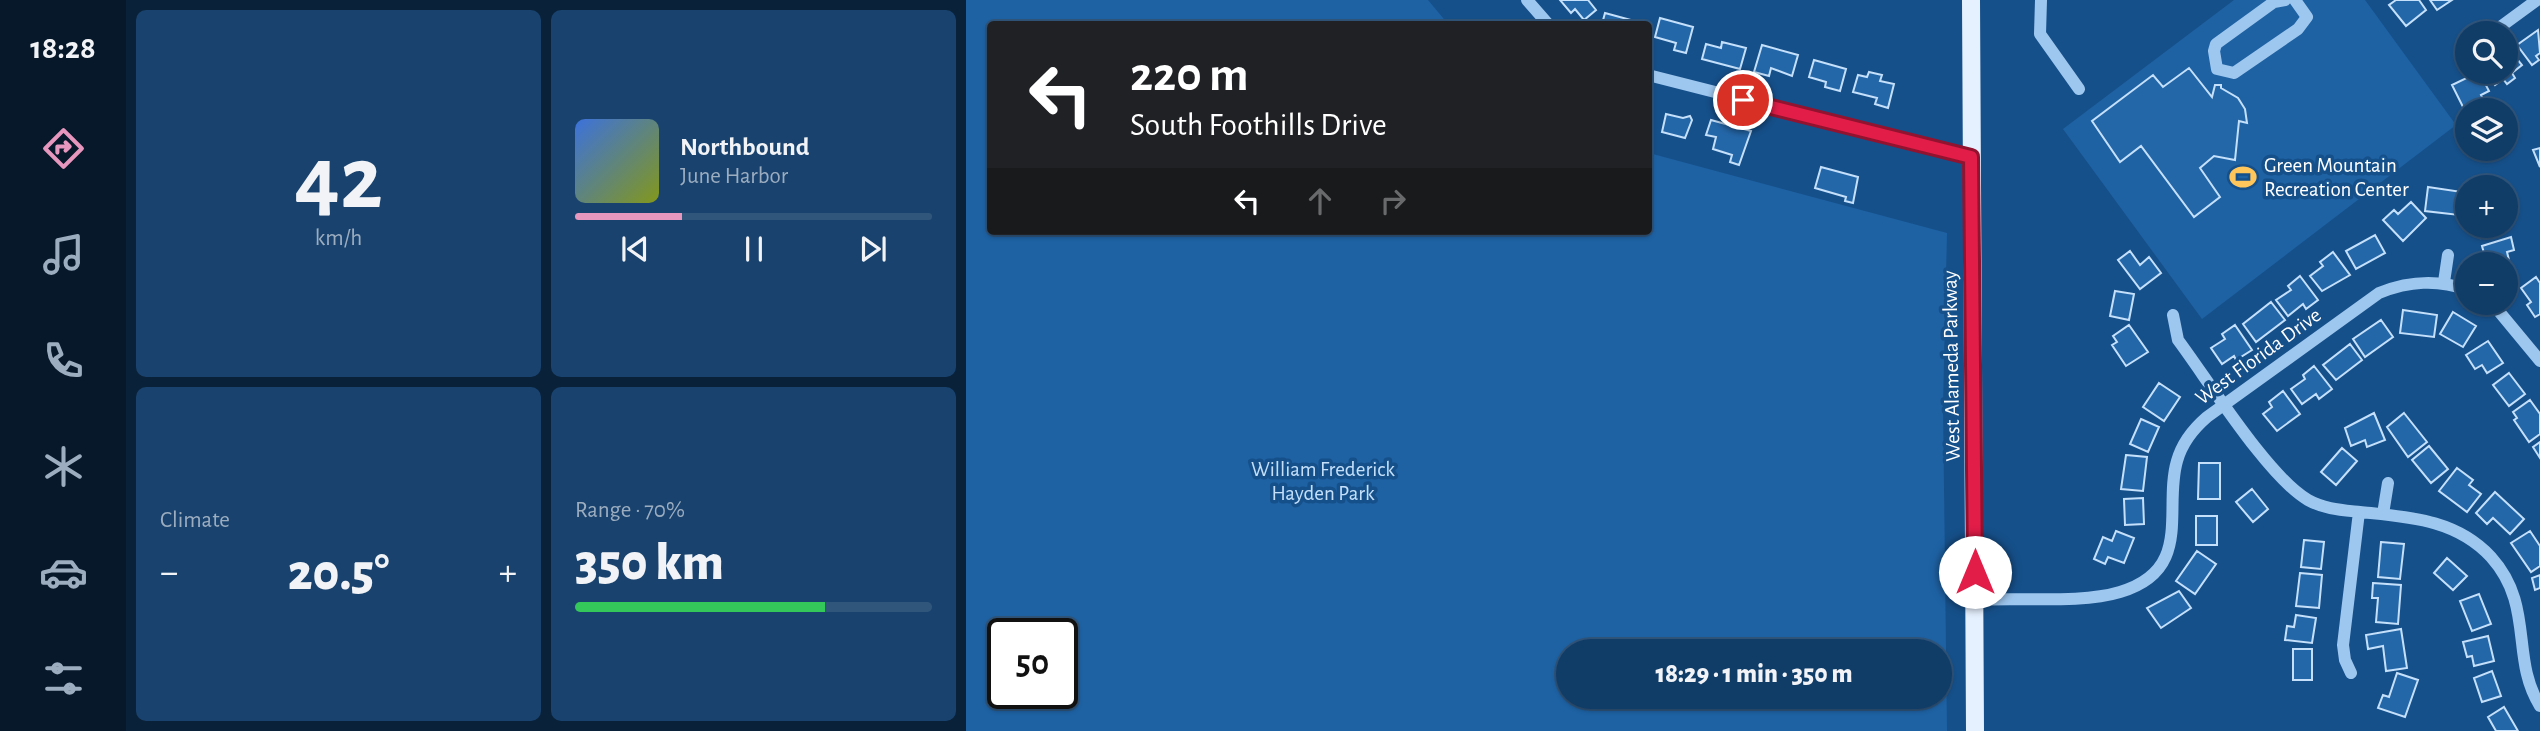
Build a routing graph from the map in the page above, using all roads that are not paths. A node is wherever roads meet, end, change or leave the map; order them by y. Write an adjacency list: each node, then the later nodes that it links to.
1 (1527, 0): 7 (street)
2 (1971, 0): 11 (main road, West Alameda Parkway)
3 (2041, 0): 10 (street)
4 (2295, 0): 6 (street)
5 (2538, 0): 8 (street)
6 (2278, 1)
7 (1545, 21)
8 (2509, 21)
9 (1652, 76): 11 (street)
10 (2079, 89)
11 (1971, 157): 22 (main road, West Alameda Parkway)
12 (2448, 254): 13 (street)
13 (2444, 282): 14 (street, West Florida Drive); 18 (street, West Florida Drive)
14 (2455, 286)
15 (2173, 315): 18 (street)
16 (2502, 315): 17 (street)
17 (2540, 361)
18 (2224, 403): 20 (street); 22 (street, West Florida Drive)
19 (2388, 483): 21 (street)
20 (2359, 512): 21 (street); 23 (street)
21 (2383, 514): 24 (street)
22 (1975, 600): 25 (main road, West Alameda Parkway)
23 (2351, 673)
24 (2540, 706)
25 (1975, 731)

